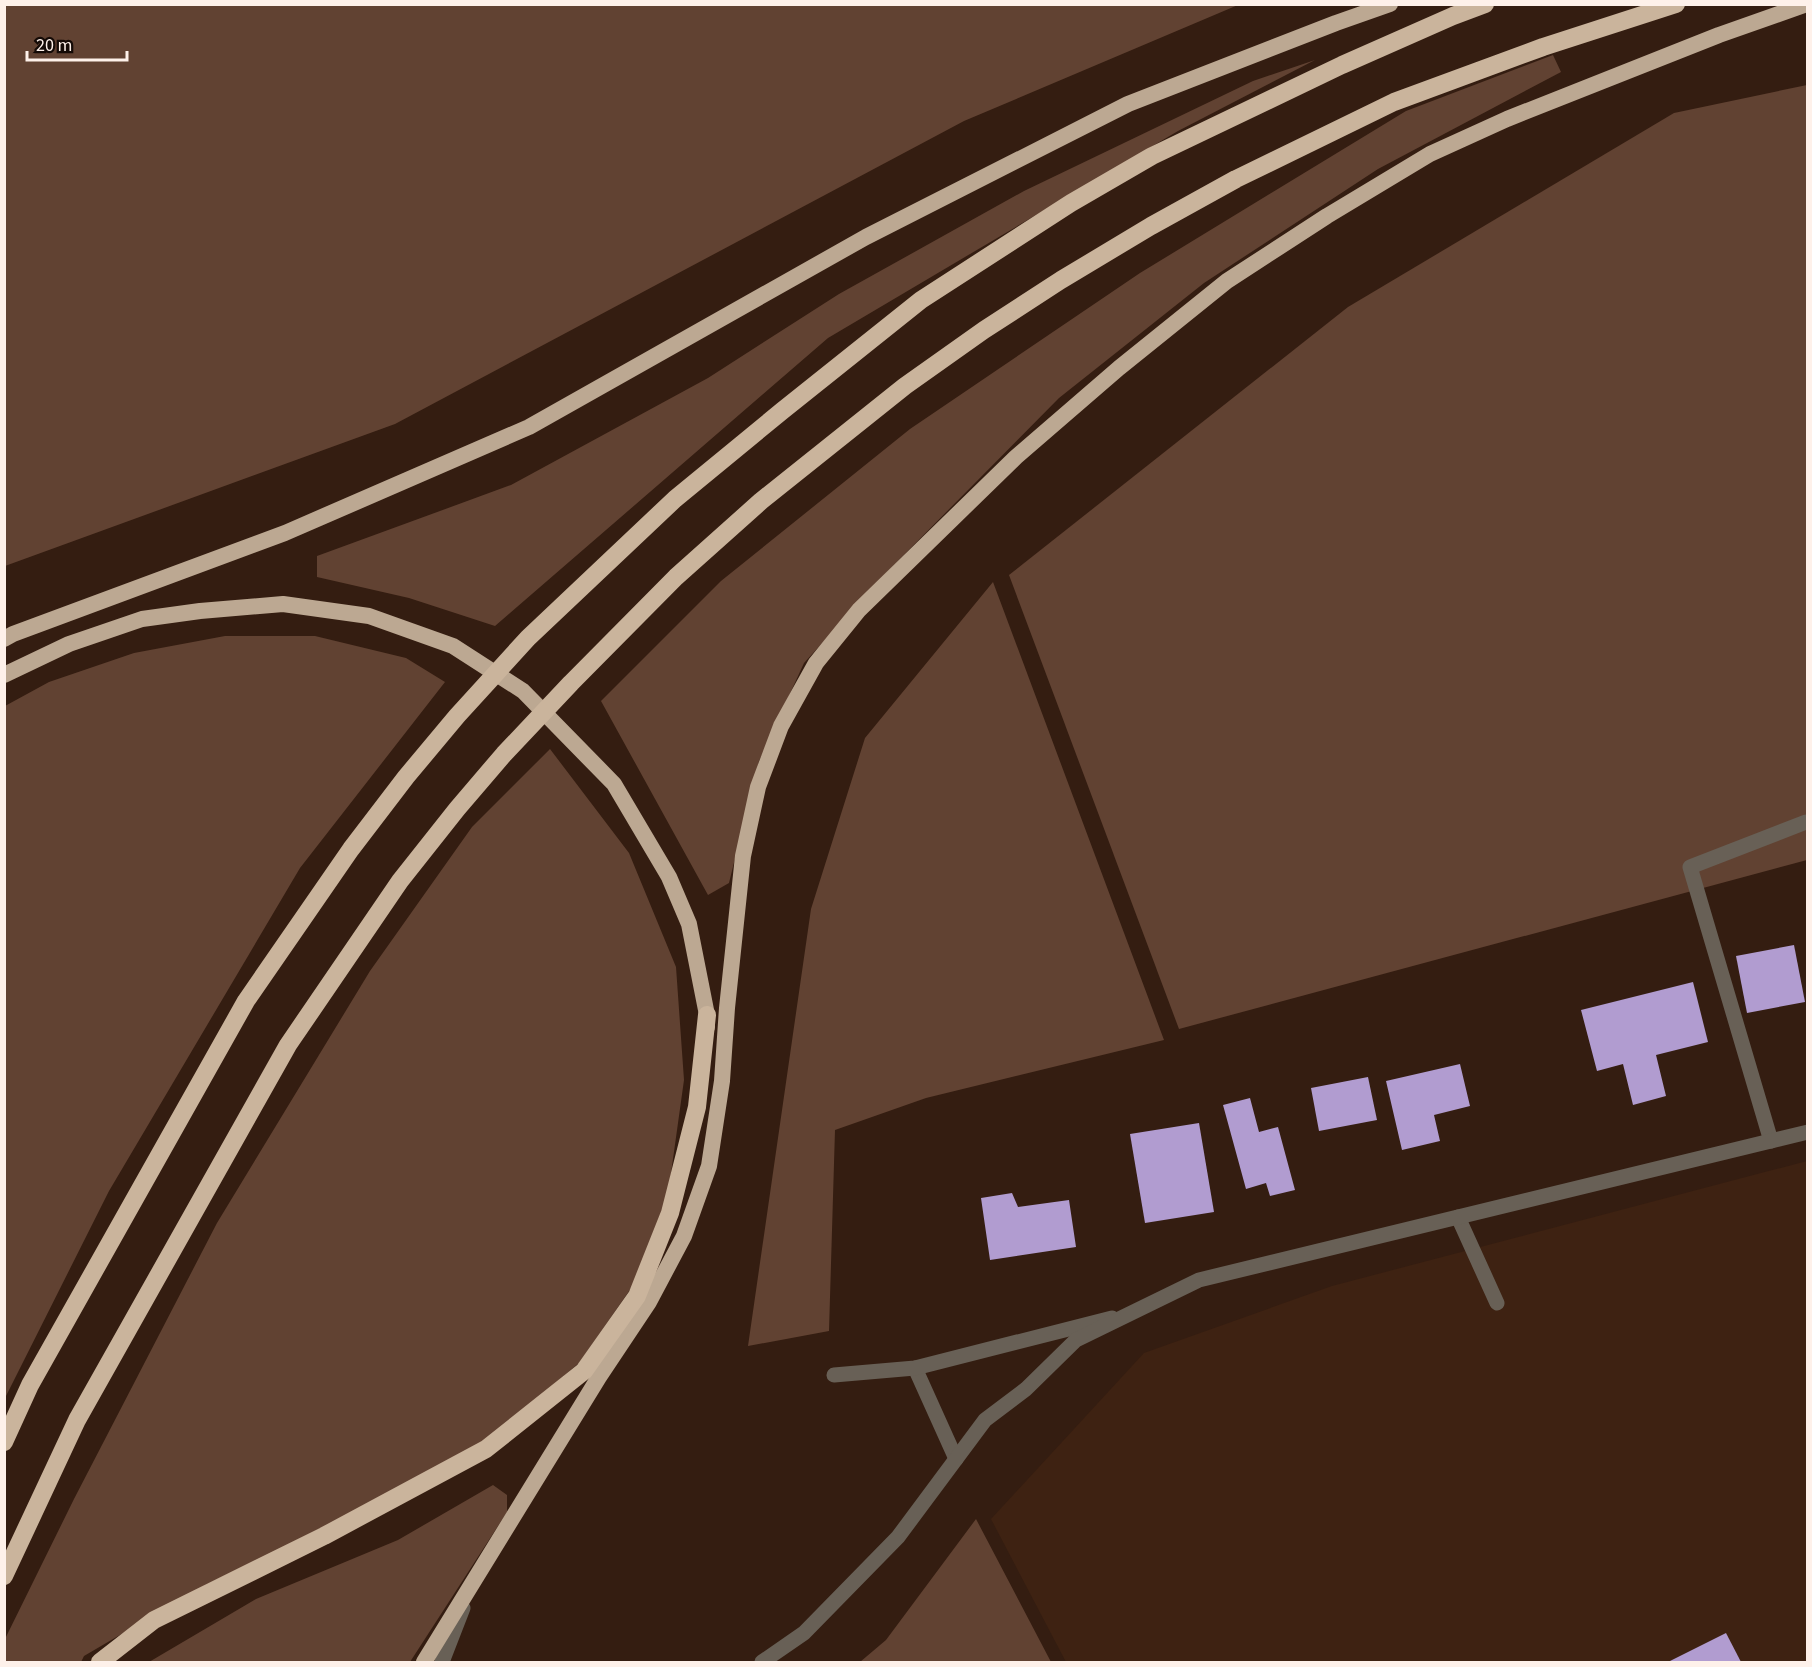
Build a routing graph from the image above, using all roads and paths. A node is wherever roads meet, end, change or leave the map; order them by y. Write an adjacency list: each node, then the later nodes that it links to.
1 (1390, 4): 5 (highway)
2 (1485, 4): 17 (highway)
3 (1676, 4): 19 (highway)
4 (1807, 4): 11 (highway)
5 (4, 639)
6 (4, 675): 8 (highway)
7 (1806, 822): 10 (street)
8 (707, 1015): 11 (highway); 21 (highway)
9 (1808, 1132): 10 (street)
10 (1771, 1141): 12 (street)
11 (709, 1166): 20 (highway)
12 (1458, 1217): 13 (street); 14 (street)
13 (1497, 1303)
14 (1130, 1314): 15 (street); 18 (street)
15 (915, 1368): 16 (street); 18 (street)
16 (834, 1376)
17 (4, 1442)
18 (956, 1459): 24 (street)
19 (4, 1576)
20 (474, 1580): 22 (highway); 23 (street)
21 (100, 1662)
22 (424, 1662)
23 (442, 1662)
24 (762, 1662)

